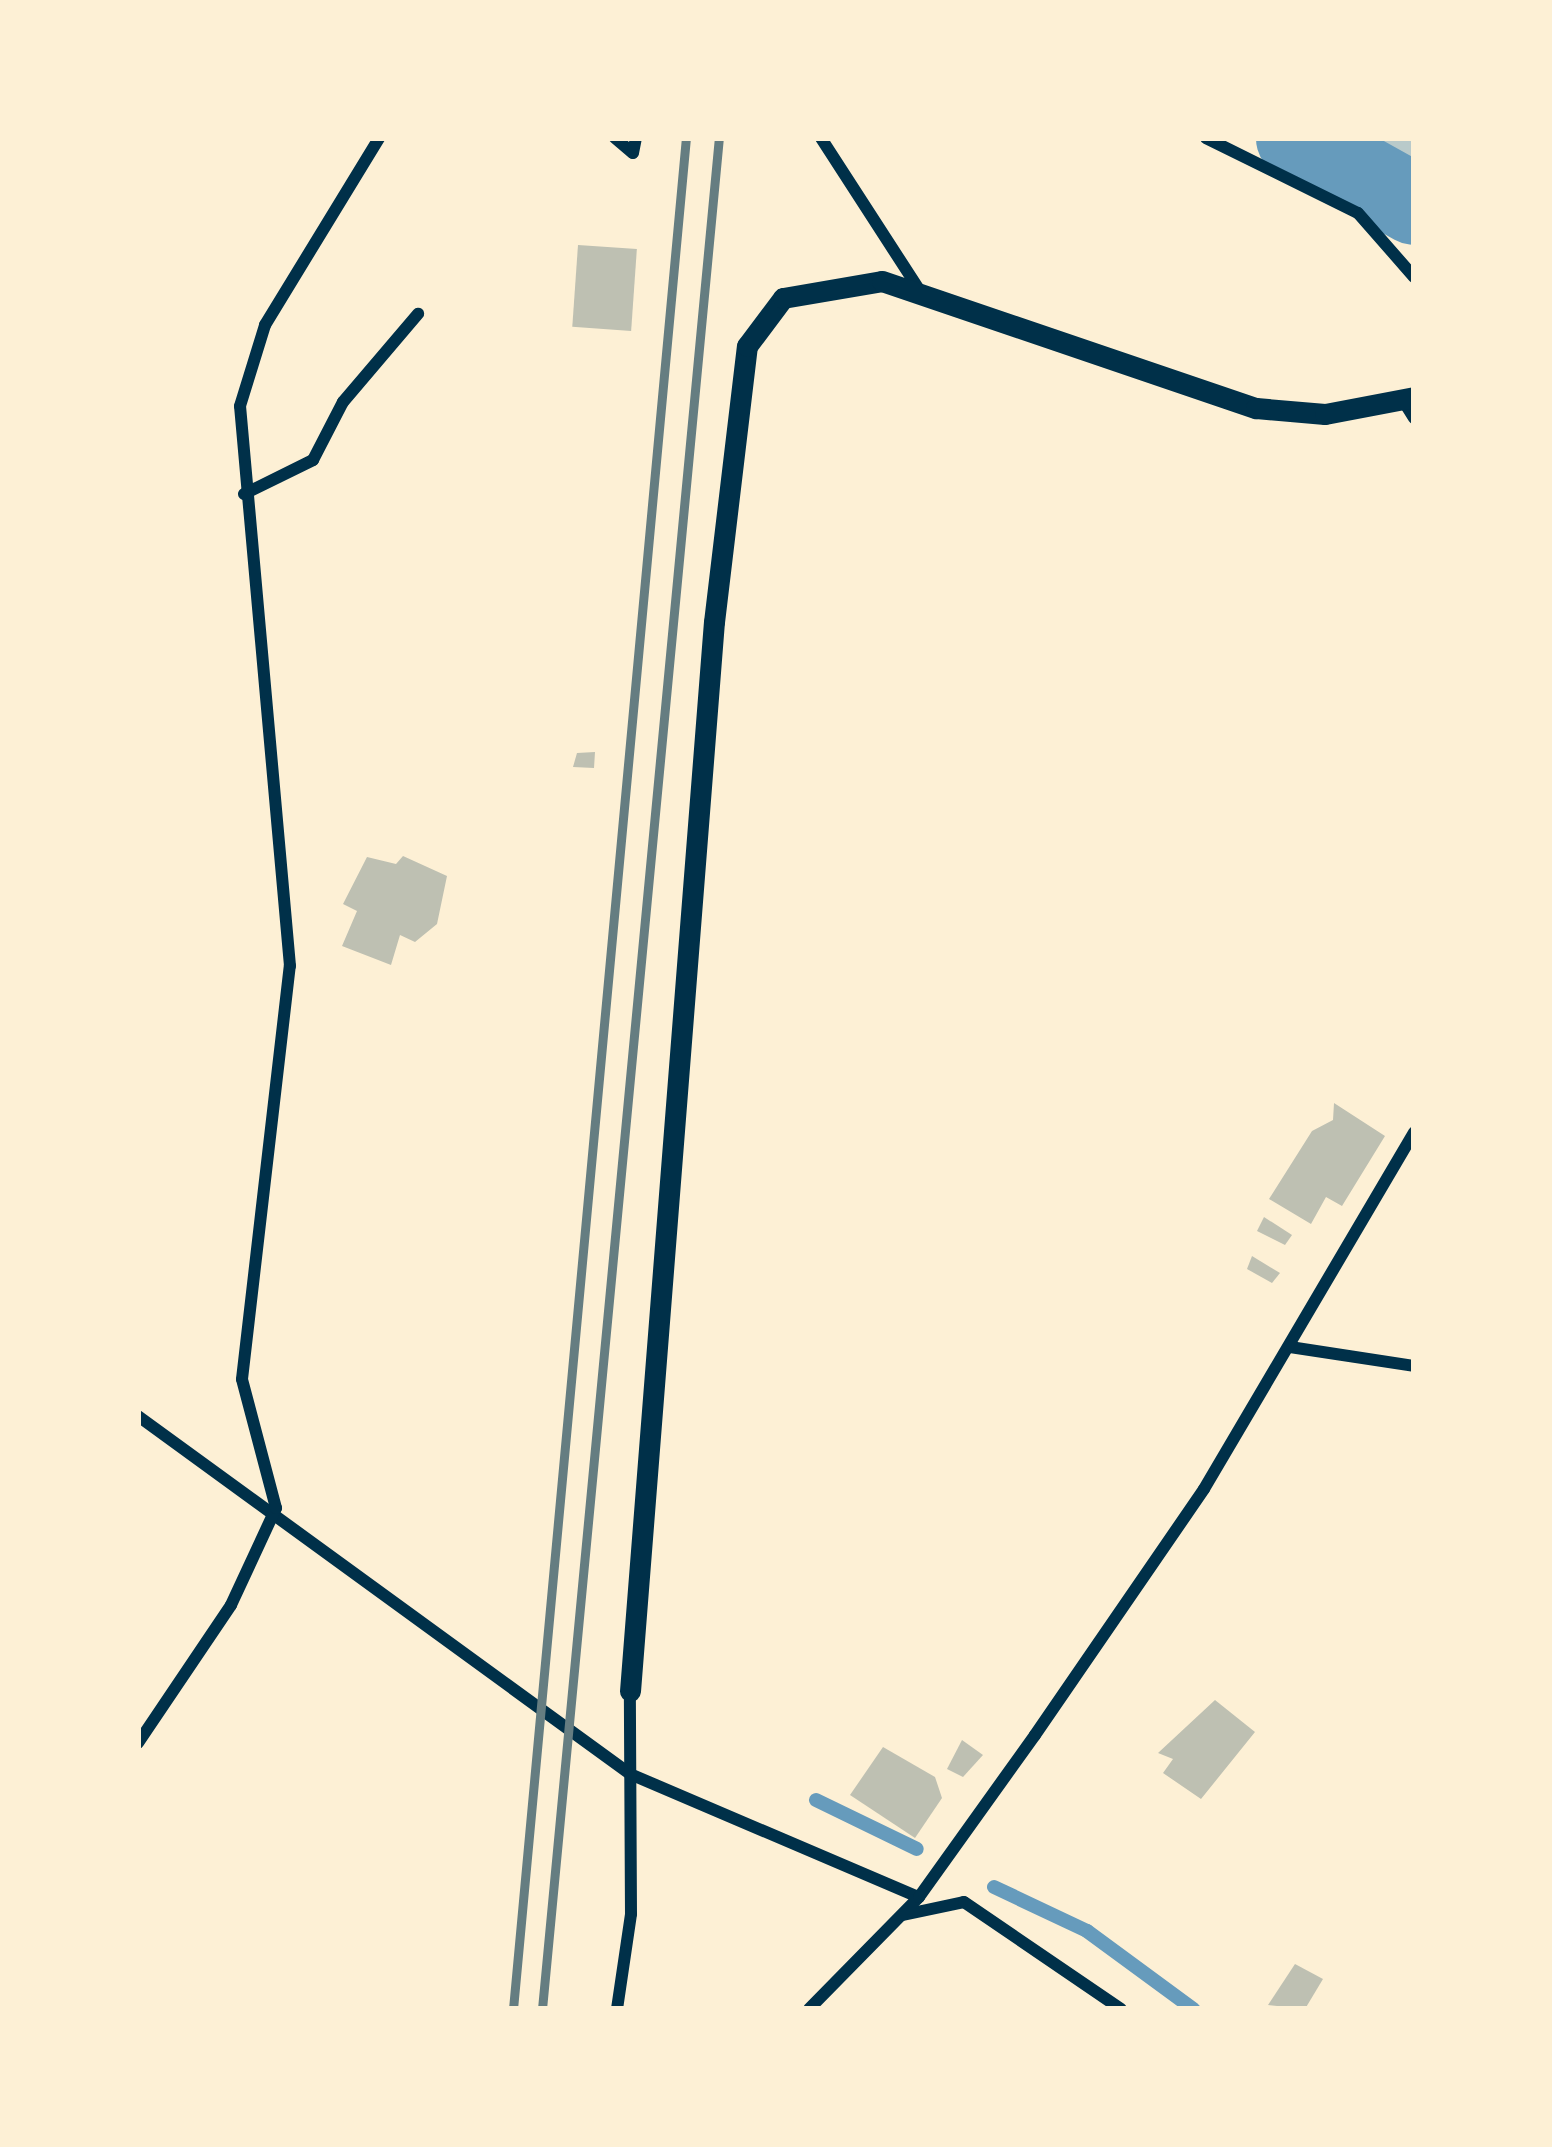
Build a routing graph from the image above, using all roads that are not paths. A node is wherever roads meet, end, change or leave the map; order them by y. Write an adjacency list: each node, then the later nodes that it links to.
1 (379, 138): 10 (street)
2 (615, 138): 3 (street)
3 (636, 138)
4 (821, 138): 7 (street)
5 (1206, 138): 6 (street)
6 (1414, 277)
7 (920, 291): 9 (street); 16 (street)
8 (418, 314): 10 (street)
9 (1411, 406)
10 (244, 494): 15 (street)
11 (1414, 1132): 12 (street)
12 (1290, 1347): 13 (street); 19 (street)
13 (1414, 1366)
14 (138, 1416): 15 (street)
15 (276, 1508): 17 (street); 18 (street)
16 (630, 1691): 18 (street)
17 (138, 1743)
18 (630, 1774): 19 (street); 21 (street)
19 (919, 1897): 20 (street)
20 (902, 1915): 22 (street); 23 (street)
21 (617, 2009)
22 (809, 2009)
23 (1120, 2009)

